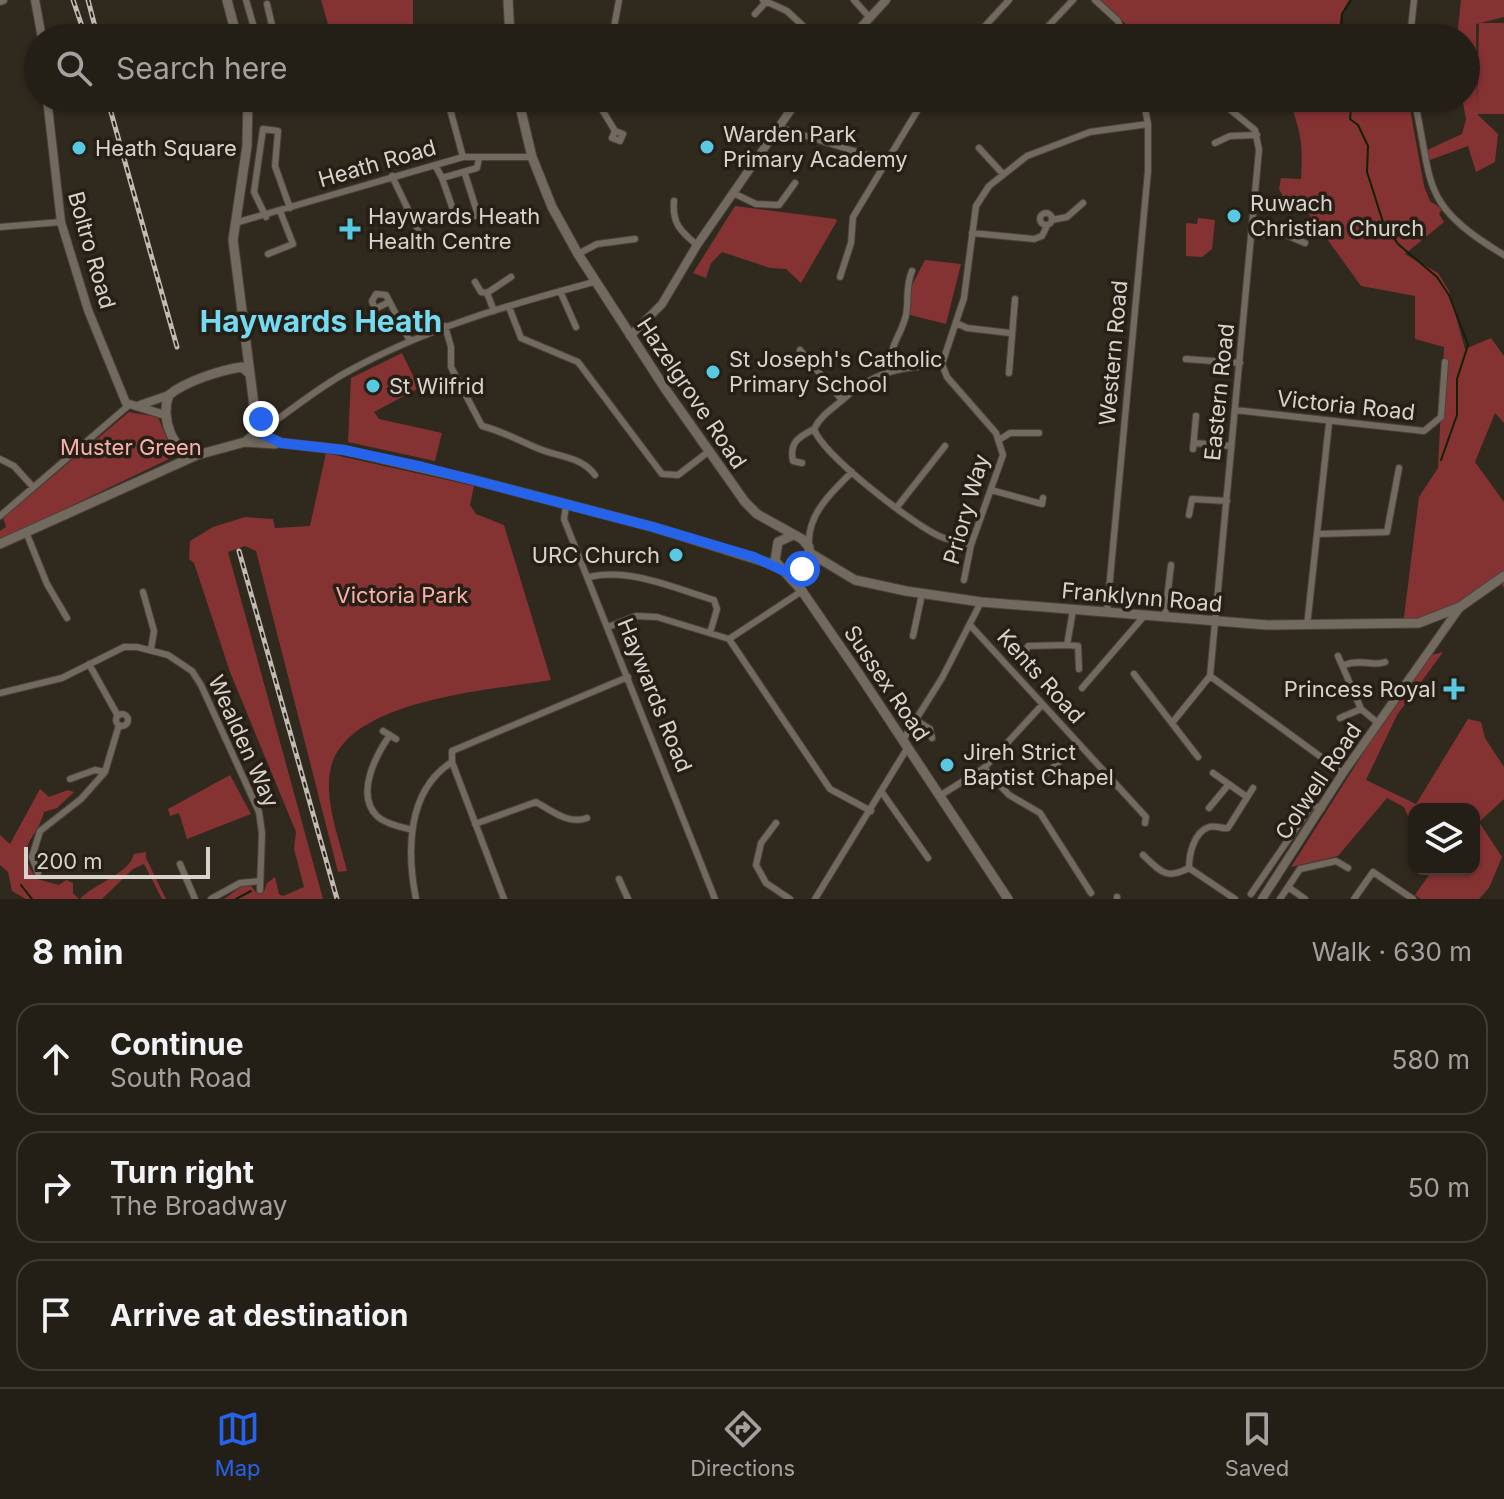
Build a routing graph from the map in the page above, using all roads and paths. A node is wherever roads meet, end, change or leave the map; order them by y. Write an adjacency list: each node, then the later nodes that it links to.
1 (227, 0): 17 (main road)
2 (246, 0): 18 (street)
3 (508, 0): 20 (main road)
4 (619, 0): 21 (street)
5 (854, 0): 15 (street)
6 (886, 0): 15 (street)
7 (1009, 0): 24 (street)
8 (1073, 0): 25 (street)
9 (1095, 0): 26 (street)
10 (1414, 0): 27 (street)
11 (765, 1): 14 (street); 22 (street)
12 (38, 2): 16 (street)
13 (267, 4): 19 (street)
14 (755, 14)
15 (870, 18): 23 (street)
16 (40, 24)
17 (233, 24)
18 (254, 24)
19 (271, 24)
20 (509, 24)
21 (615, 24)
22 (797, 24)
23 (864, 24)
24 (987, 24)
25 (1050, 24)
26 (1119, 24)
27 (1411, 24)
28 (49, 112): 61 (street, Boltro Road)
29 (248, 112): 62 (main road)
30 (451, 112): 44 (street)
31 (521, 112): 45 (main road, Hazelgrove Road)
32 (603, 112): 40 (street)
33 (788, 112): 39 (street)
34 (916, 112): 47 (street)
35 (1146, 112): 38 (street, Western Road)
36 (1232, 112): 41 (street)
37 (1417, 112): 73 (street)
38 (1148, 124): 49 (street); 158 (street, Western Road)
39 (777, 127): 47 (street); 54 (street)
40 (615, 131)
41 (1257, 135): 42 (street); 66 (street, Eastern Road)
42 (1215, 143)
43 (979, 148): 49 (street)
44 (463, 157): 46 (street, Heath Road); 48 (street, Heath Road)
45 (532, 157): 46 (street, Heath Road); 72 (main road, Hazelgrove Road)
46 (479, 158): 50 (street)
47 (886, 161): 76 (street)
48 (435, 165): 51 (street, Heath Road); 52 (street)
49 (1002, 173): 65 (street)
50 (465, 174): 52 (street); 52 (street)
51 (392, 176): 57 (street, Heath Road); 70 (street)
52 (442, 178)
53 (795, 183): 54 (street)
54 (733, 193): 69 (street)
55 (674, 201): 69 (street)
56 (1083, 203): 60 (street)
57 (290, 208): 58 (street, Heath Road); 59 (street)
58 (280, 211): 59 (street, Heath Road); 71 (street)
59 (266, 217): 62 (street, Heath Road)
60 (1052, 220): 64 (street); 64 (street)
61 (61, 222): 63 (street); 103 (street, Boltro Road)
62 (235, 223): 91 (main road)
63 (0, 227)
64 (1046, 228): 65 (street)
65 (972, 233): 85 (street)
66 (1251, 235): 68 (street); 95 (street, Eastern Road)
67 (635, 239): 72 (street)
68 (1305, 243)
69 (697, 245): 89 (street)
70 (427, 249)
71 (268, 254)
72 (578, 254): 78 (main road, Hazelgrove Road)
73 (1504, 255)
74 (912, 271): 98 (street)
75 (511, 277): 80 (street)
76 (840, 277)
77 (475, 282): 80 (street)
78 (594, 282): 79 (street); 89 (main road, Hazelgrove Road)
79 (560, 291): 83 (street); 87 (street)
80 (487, 293): 84 (street)
81 (1015, 299): 88 (street)
82 (389, 302): 90 (street)
83 (509, 307): 84 (street); 119 (street)
84 (494, 311): 86 (street)
85 (956, 323): 88 (street); 96 (street)
86 (445, 326): 90 (street); 126 (street)
87 (576, 327)
88 (1010, 333): 99 (street)
89 (630, 336): 119 (main road, Hazelgrove Road)
90 (410, 341): 109 (street)
91 (246, 349): 97 (main road); 100 (main road)
92 (800, 350): 102 (street)
93 (1186, 359): 95 (street)
94 (1445, 362): 110 (street, Victoria Road)
95 (1240, 363): 105 (street, Eastern Road)
96 (942, 364): 98 (street); 114 (street, Priory Way)
97 (228, 370): 100 (main road); 101 (main road)
98 (890, 371): 102 (street)
99 (1009, 373)
100 (250, 374): 107 (main road)
101 (169, 395): 104 (street); 106 (main road)
102 (842, 400): 111 (street)
103 (129, 405): 104 (street); 127 (street)
104 (140, 405): 106 (street)
105 (1235, 410): 110 (street, Victoria Road); 118 (street, Eastern Road)
106 (165, 415): 116 (main road)
107 (256, 415): 109 (street); 113 (main road)
108 (1196, 416): 118 (street)
109 (274, 420): 113 (street)
110 (1329, 423): 138 (street)
111 (814, 429): 122 (street); 125 (street)
112 (1039, 433): 114 (street)
113 (253, 436): 115 (main road); 115 (main road); 120 (main road)
114 (999, 440): 128 (street, Priory Way)
115 (281, 443): 131 (main road)
116 (177, 446): 120 (main road); 123 (main road)
117 (945, 446): 132 (street)
118 (1231, 446): 130 (street, Eastern Road)
119 (708, 452): 135 (main road, Hazelgrove Road)
120 (197, 455): 123 (main road)
121 (0, 459): 127 (street)
122 (802, 463)
123 (168, 466): 137 (main road)
124 (1399, 468): 138 (street)
125 (852, 472): 132 (street); 136 (street)
126 (595, 475)
127 (33, 487): 134 (street)
128 (991, 490): 129 (street); 141 (street, Priory Way)
129 (1043, 498)
130 (1227, 501): 133 (street); 162 (street, Eastern Road)
131 (566, 506): 144 (main road); 150 (street, Haywards Road)
132 (897, 507): 141 (street)
133 (1189, 515)
134 (0, 516)
135 (766, 519): 139 (main road, Hazelgrove Road); 142 (main road, Hazelgrove Road)
136 (810, 528): 139 (street); 143 (street)
137 (26, 532): 140 (main road); 161 (street)
138 (1318, 534): 164 (street)
139 (794, 536): 142 (main road); 143 (main road)
140 (0, 544)
141 (971, 545): 151 (street, Priory Way)
142 (776, 547): 144 (main road); 147 (main road)
143 (810, 550): 145 (main road, Franklynn Road); 148 (main road)
144 (754, 557): 147 (main road)
145 (823, 564): 148 (main road, Franklynn Road); 154 (main road, Franklynn Road)
146 (1171, 565): 160 (street)
147 (779, 567): 148 (main road); 152 (main road, Sussex Road)
148 (805, 567): 152 (main road)
149 (1504, 576): 156 (main road, Franklynn Road)
150 (589, 577): 165 (street, Haywards Road); 166 (street)
151 (964, 580)
152 (802, 591): 168 (street); 190 (main road, Sussex Road)
153 (143, 592): 170 (street)
154 (922, 594): 155 (main road, Franklynn Road); 167 (street)
155 (981, 602): 157 (main road, Franklynn Road); 163 (street)
156 (1460, 607): 164 (main road, Franklynn Road); 187 (street, Colwell Road)
157 (1073, 610): 158 (main road, Franklynn Road); 169 (street)
158 (1107, 611): 159 (main road, Franklynn Road)
159 (1145, 615): 160 (main road, Franklynn Road); 180 (street)
160 (1165, 616): 162 (main road, Franklynn Road)
161 (67, 618)
162 (1216, 621): 164 (main road, Franklynn Road); 178 (street, Eastern Road)
163 (970, 625): 182 (street, Kents Road); 185 (street)
164 (1307, 626)
165 (608, 627): 166 (street); 179 (street, Haywards Road)
166 (710, 633): 168 (street)
167 (913, 636)
168 (729, 639): 207 (street)
169 (1067, 645): 175 (street); 176 (street)
170 (151, 649): 173 (street); 222 (street, Wealden Way)
171 (1338, 656): 174 (street)
172 (1385, 662): 174 (street)
173 (89, 664): 181 (street); 195 (street)
174 (1344, 665): 183 (street)
175 (1038, 668)
176 (1079, 669)
177 (1134, 674): 186 (street)
178 (1210, 676): 186 (street); 197 (street)
179 (628, 677): 193 (street); 232 (street, Haywards Road)
180 (1082, 688)
181 (0, 693)
182 (1042, 705): 191 (street, Kents Road); 194 (street)
183 (1361, 709): 184 (street); 187 (street)
184 (1340, 718)
185 (917, 721): 189 (street); 190 (street)
186 (1172, 723): 192 (street)
187 (1378, 723): 197 (street, Colwell Road)
188 (389, 735): 212 (street)
189 (932, 738)
190 (906, 743): 202 (street); 203 (main road, Sussex Road)
191 (1078, 744): 198 (street); 210 (street, Kents Road)
192 (1198, 757)
193 (452, 762): 211 (street); 212 (street)
194 (984, 768): 203 (street); 225 (street)
195 (105, 772): 199 (street); 219 (street)
196 (1213, 773): 200 (street)
197 (1343, 773): 206 (street, Colwell Road)
198 (1046, 774)
199 (70, 779)
200 (1229, 784): 204 (street); 205 (street)
201 (1253, 788): 204 (street)
202 (881, 791): 207 (street); 214 (street)
203 (941, 795): 235 (main road, Sussex Road)
204 (1247, 797): 217 (street)
205 (1209, 808)
206 (1322, 808): 216 (street); 220 (street, Colwell Road)
207 (871, 811): 234 (street)
208 (587, 818): 211 (street)
209 (776, 823): 233 (street)
210 (1145, 823)
211 (475, 824): 230 (street)
212 (412, 830): 229 (street)
213 (1143, 855): 217 (street)
214 (928, 858)
215 (180, 864): 227 (street)
216 (1269, 867): 220 (street); 226 (street)
217 (1189, 868): 236 (street)
218 (1348, 868): 223 (street)
219 (38, 873)
220 (1278, 874): 237 (street, Colwell Road)
221 (619, 879): 231 (street)
222 (260, 881): 224 (street, Wealden Way); 228 (street)
223 (1288, 887): 238 (street); 239 (street)
224 (260, 890)
225 (1091, 893)
226 (1251, 894)
227 (195, 899)
228 (211, 899)
229 (416, 899)
230 (504, 899)
231 (628, 899)
232 (715, 899)
233 (790, 899)
234 (815, 899)
235 (1008, 899)
236 (1235, 899)
237 (1262, 899)
238 (1280, 899)
239 (1305, 899)
240 (1354, 899): 241 (street)
241 (1413, 899)

